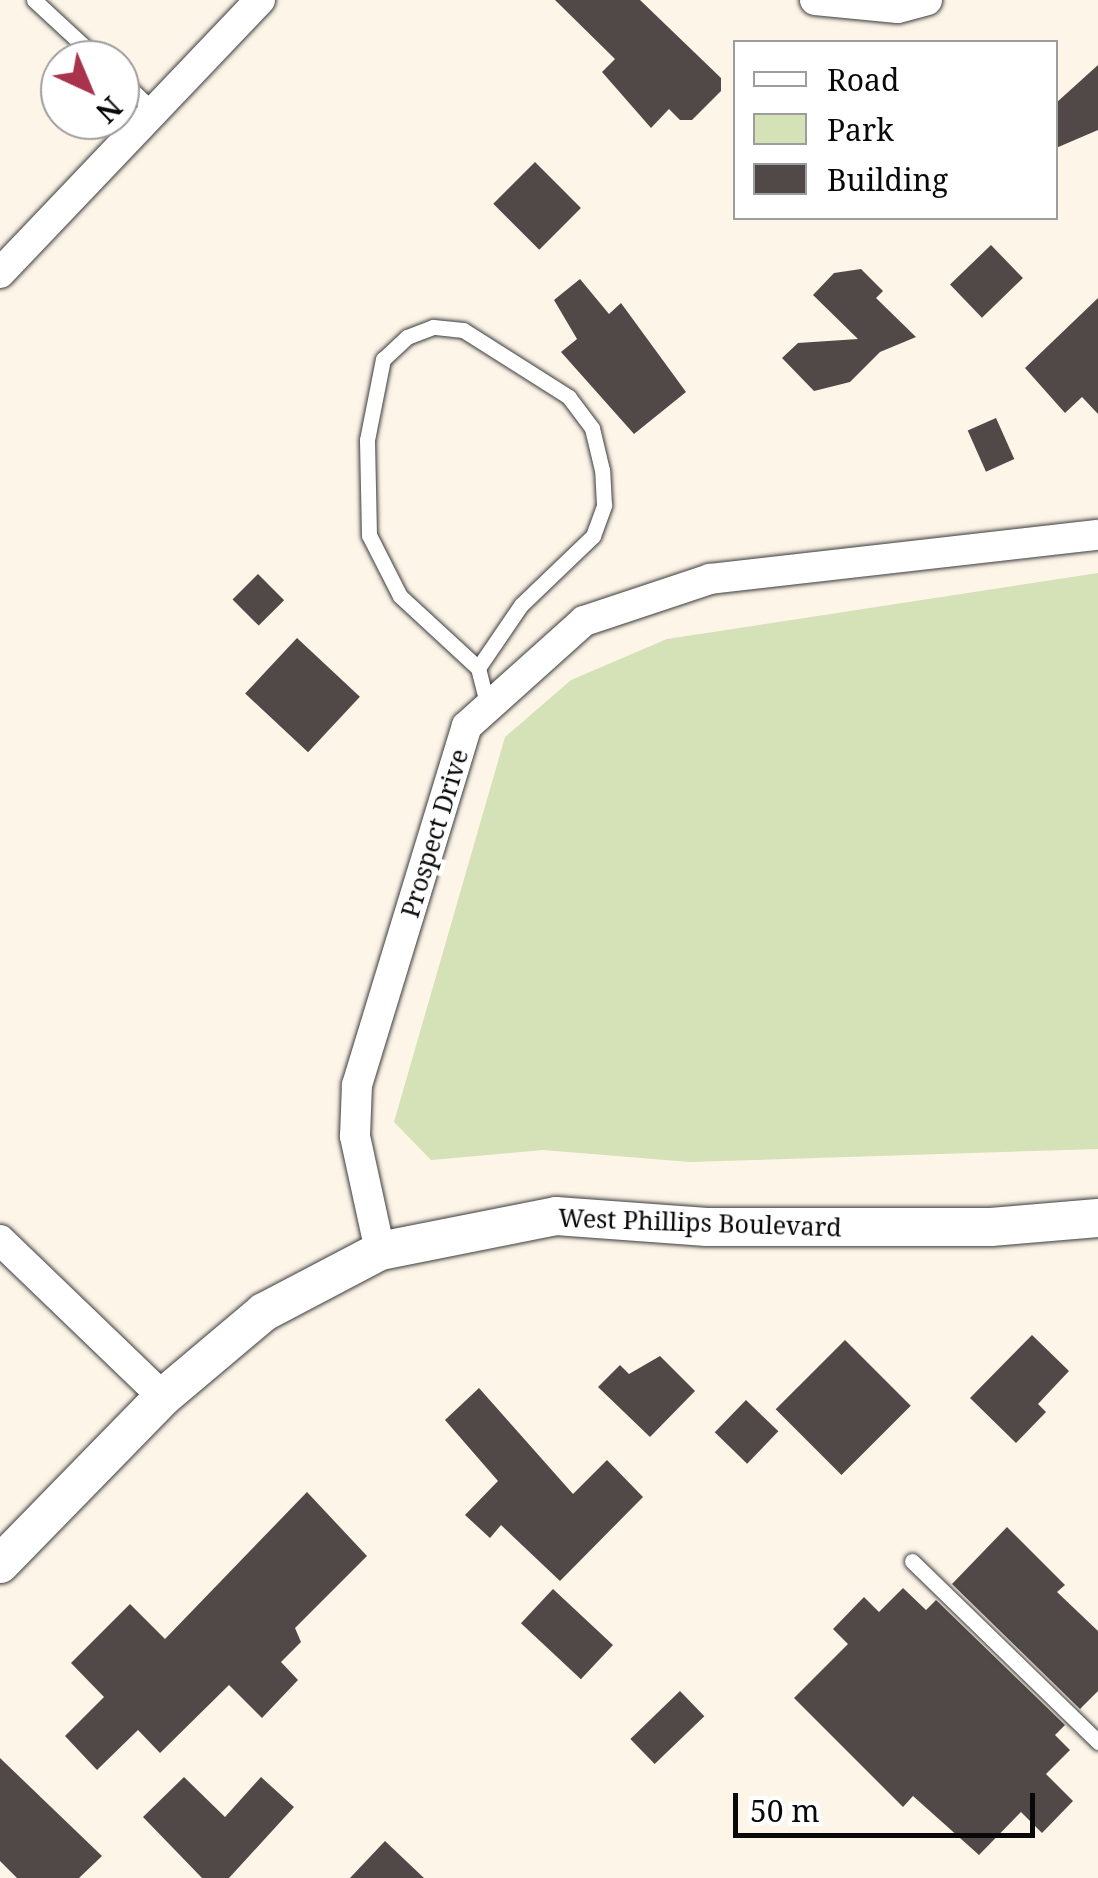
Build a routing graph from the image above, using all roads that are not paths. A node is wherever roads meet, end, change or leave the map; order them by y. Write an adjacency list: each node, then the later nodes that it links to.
1 (34, 0): 5 (lane)
2 (260, 0): 7 (street)
3 (815, 0): 4 (street)
4 (927, 0)
5 (77, 40)
6 (140, 98): 7 (lane)
7 (154, 111): 8 (street)
8 (0, 273)
9 (1098, 534): 11 (street, Prospect Drive)
10 (478, 668): 10 (lane); 11 (lane)
11 (488, 707): 14 (street, Prospect Drive)
12 (1098, 1218): 14 (street, West Phillips Boulevard)
13 (0, 1240): 15 (street)
14 (380, 1251): 15 (street, West Phillips Boulevard)
15 (163, 1397): 17 (street, West Phillips Boulevard)
16 (912, 1561): 18 (lane)
17 (0, 1564)
18 (1098, 1742)

